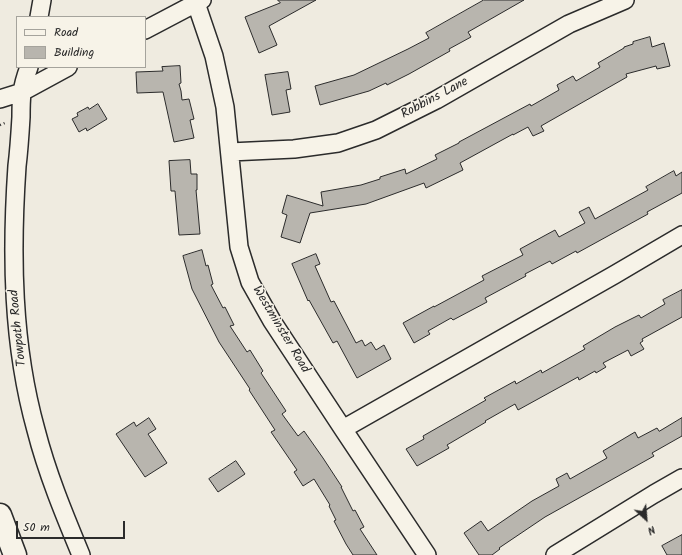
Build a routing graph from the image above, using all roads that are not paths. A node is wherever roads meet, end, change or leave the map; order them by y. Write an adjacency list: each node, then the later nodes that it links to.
1 (42, 0): 4 (street)
2 (625, 0): 10 (street, Robbins Lane)
3 (199, 2): 5 (street); 10 (street, Westminster Road)
4 (39, 16)
5 (146, 29)
6 (29, 68): 8 (street, Towpath Road)
7 (66, 68): 8 (street)
8 (22, 92): 9 (street); 16 (street, Towpath Road)
9 (0, 99)
10 (230, 152): 12 (street, Westminster Road)
11 (682, 235): 12 (street)
12 (343, 429): 17 (street, Westminster Road)
13 (682, 478): 18 (street)
14 (0, 514): 15 (highway)
15 (15, 555)
16 (81, 555)
17 (427, 555)
18 (555, 555)

